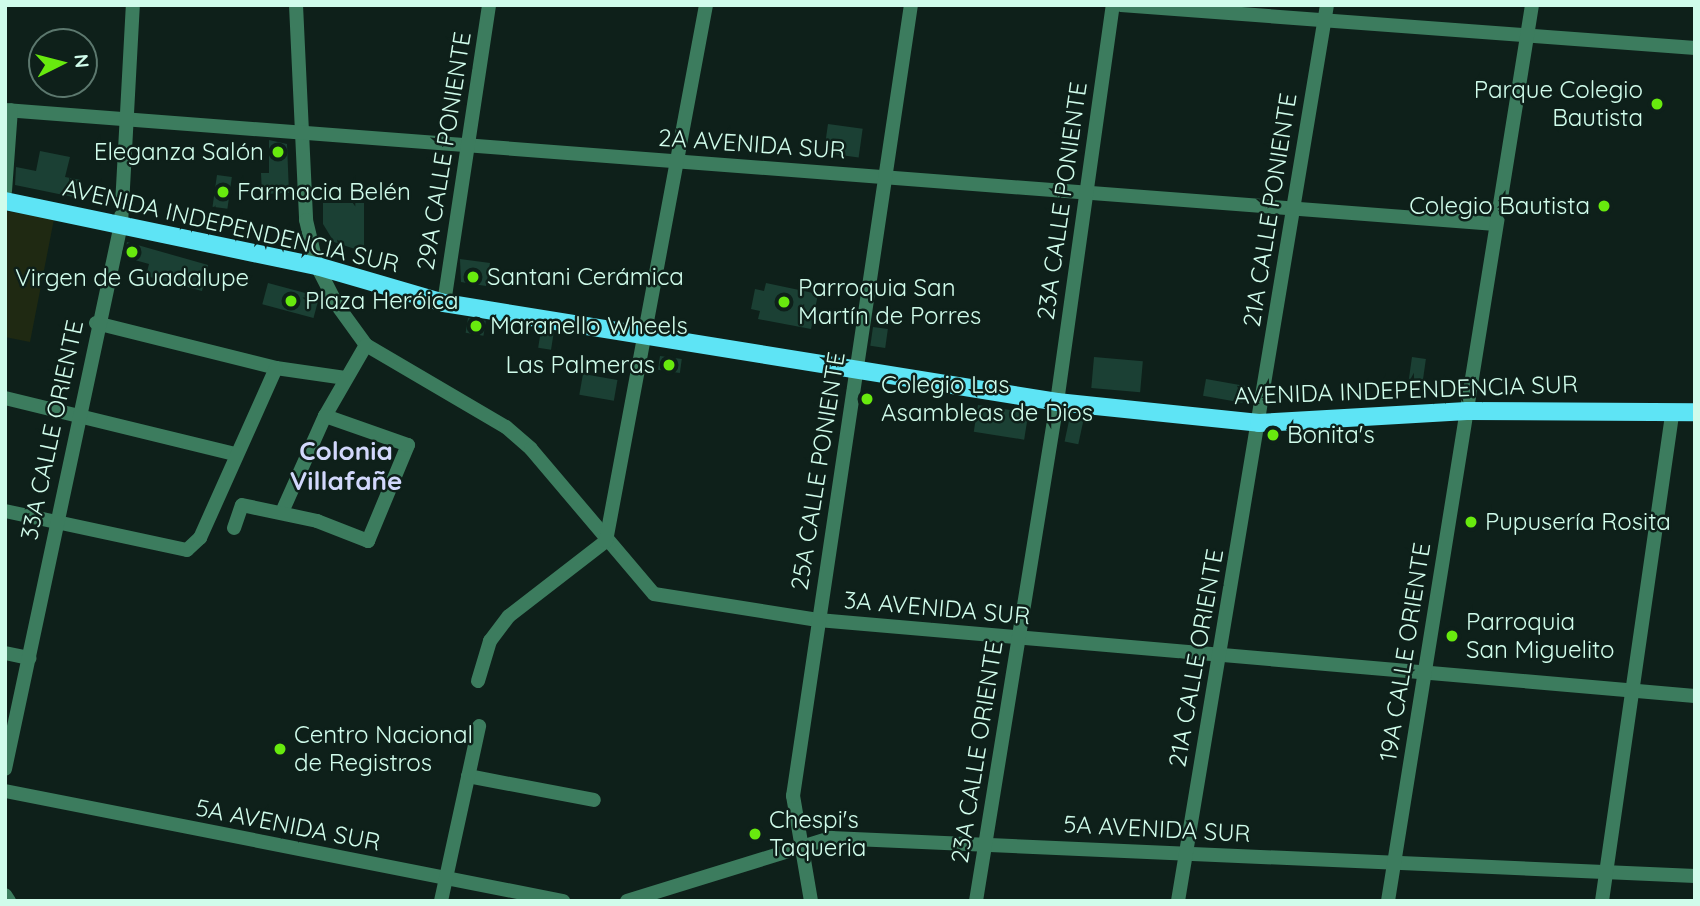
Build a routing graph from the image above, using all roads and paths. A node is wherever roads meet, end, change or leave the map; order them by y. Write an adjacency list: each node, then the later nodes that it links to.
1 (133, 5): 14 (street, 33A CALLE ORIENTE)
2 (296, 5): 15 (street, 3A AVENIDA SUR)
3 (489, 5): 16 (street, 29A CALLE PONIENTE)
4 (706, 5): 17 (street)
5 (911, 5): 18 (street, 25A CALLE PONIENTE)
6 (1113, 5): 20 (street, 23A CALLE PONIENTE)
7 (1121, 5): 10 (street)
8 (1327, 5): 10 (street, 21A CALLE PONIENTE)
9 (1532, 5): 11 (street, 19A CALLE ORIENTE)
10 (1324, 21): 11 (street); 22 (street, 21A CALLE PONIENTE)
11 (1525, 36): 12 (street); 24 (street, 19A CALLE ORIENTE)
12 (1695, 48)
13 (8, 110): 14 (street, 2A AVENIDA SUR); 19 (street)
14 (124, 118): 15 (street, 2A AVENIDA SUR); 23 (street, 33A CALLE ORIENTE)
15 (302, 133): 16 (street, 2A AVENIDA SUR); 25 (street, 3A AVENIDA SUR)
16 (468, 146): 17 (street, 2A AVENIDA SUR); 26 (street, 29A CALLE PONIENTE)
17 (677, 162): 18 (street, 2A AVENIDA SUR); 28 (street)
18 (889, 177): 20 (street, 2A AVENIDA SUR); 31 (street, 25A CALLE PONIENTE)
19 (5, 191)
20 (1083, 191): 22 (street, 2A AVENIDA SUR); 34 (street, 23A CALLE PONIENTE)
21 (5, 201): 23 (main road, AVENIDA INDEPENDENCIA SUR)
22 (1293, 210): 24 (street, 2A AVENIDA SUR); 40 (street, 21A CALLE PONIENTE)
23 (121, 224): 25 (main road, AVENIDA INDEPENDENCIA SUR); 27 (street, 33A CALLE ORIENTE)
24 (1496, 224): 35 (street, 19A CALLE ORIENTE)
25 (317, 266): 26 (main road, AVENIDA INDEPENDENCIA SUR); 29 (street, 3A AVENIDA SUR)
26 (444, 303): 28 (main road, AVENIDA INDEPENDENCIA SUR)
27 (96, 323): 30 (street); 38 (street, 33A CALLE ORIENTE)
28 (645, 337): 31 (main road, AVENIDA INDEPENDENCIA SUR); 46 (street)
29 (366, 345): 32 (street); 46 (street, 3A AVENIDA SUR)
30 (276, 368): 32 (street); 41 (street)
31 (857, 370): 34 (main road, AVENIDA INDEPENDENCIA SUR); 47 (street, 25A CALLE PONIENTE)
32 (345, 378): 39 (street)
33 (5, 398): 38 (street)
34 (1058, 402): 40 (main road, AVENIDA INDEPENDENCIA SUR); 48 (street, 23A CALLE ORIENTE)
35 (1467, 411): 36 (main road, AVENIDA INDEPENDENCIA SUR); 40 (main road, AVENIDA INDEPENDENCIA SUR); 52 (street, 19A CALLE ORIENTE)
36 (1673, 411): 37 (main road, AVENIDA INDEPENDENCIA SUR); 54 (street)
37 (1695, 412)
38 (77, 414): 41 (street); 44 (street, 33A CALLE ORIENTE)
39 (326, 416): 43 (street); 43 (street)
40 (1259, 423): 51 (street, 21A CALLE ORIENTE)
41 (235, 454): 44 (street)
42 (5, 512): 44 (street)
43 (282, 512): 45 (street)
44 (56, 524): 50 (street, 33A CALLE ORIENTE)
45 (234, 528)
46 (606, 541): 47 (street, 3A AVENIDA SUR); 53 (street)
47 (818, 620): 48 (street, 3A AVENIDA SUR); 61 (street, 25A CALLE PONIENTE)
48 (1019, 637): 51 (street, 3A AVENIDA SUR); 62 (street, 23A CALLE ORIENTE)
49 (5, 653): 50 (street)
50 (29, 658): 57 (street, 33A CALLE ORIENTE)
51 (1219, 658): 52 (street, 3A AVENIDA SUR); 63 (street, 21A CALLE ORIENTE)
52 (1424, 675): 54 (street, 3A AVENIDA SUR); 64 (street, 19A CALLE ORIENTE)
53 (478, 681)
54 (1632, 693): 55 (street, 3A AVENIDA SUR); 65 (street)
55 (1695, 696)
56 (479, 726): 58 (street)
57 (5, 769)
58 (468, 776): 60 (street); 67 (street)
59 (5, 791): 67 (street, 5A AVENIDA SUR)
60 (594, 800)
61 (799, 844): 62 (street, 5A AVENIDA SUR); 72 (street, 5A AVENIDA SUR); 73 (street, 25A CALLE PONIENTE)
62 (985, 844): 63 (street, 5A AVENIDA SUR); 74 (street, 23A CALLE ORIENTE)
63 (1186, 854): 64 (street, 5A AVENIDA SUR); 75 (street, 21A CALLE ORIENTE)
64 (1395, 861): 65 (street, 5A AVENIDA SUR); 76 (street, 19A CALLE ORIENTE)
65 (1606, 873): 66 (street, 5A AVENIDA SUR); 77 (street)
66 (1695, 876)
67 (445, 880): 70 (street); 71 (street, 5A AVENIDA SUR)
68 (5, 895): 69 (street)
69 (9, 901)
70 (441, 901)
71 (563, 901)
72 (627, 901)
73 (811, 901)
74 (976, 901)
75 (1178, 901)
76 (1388, 901)
77 (1602, 901)

